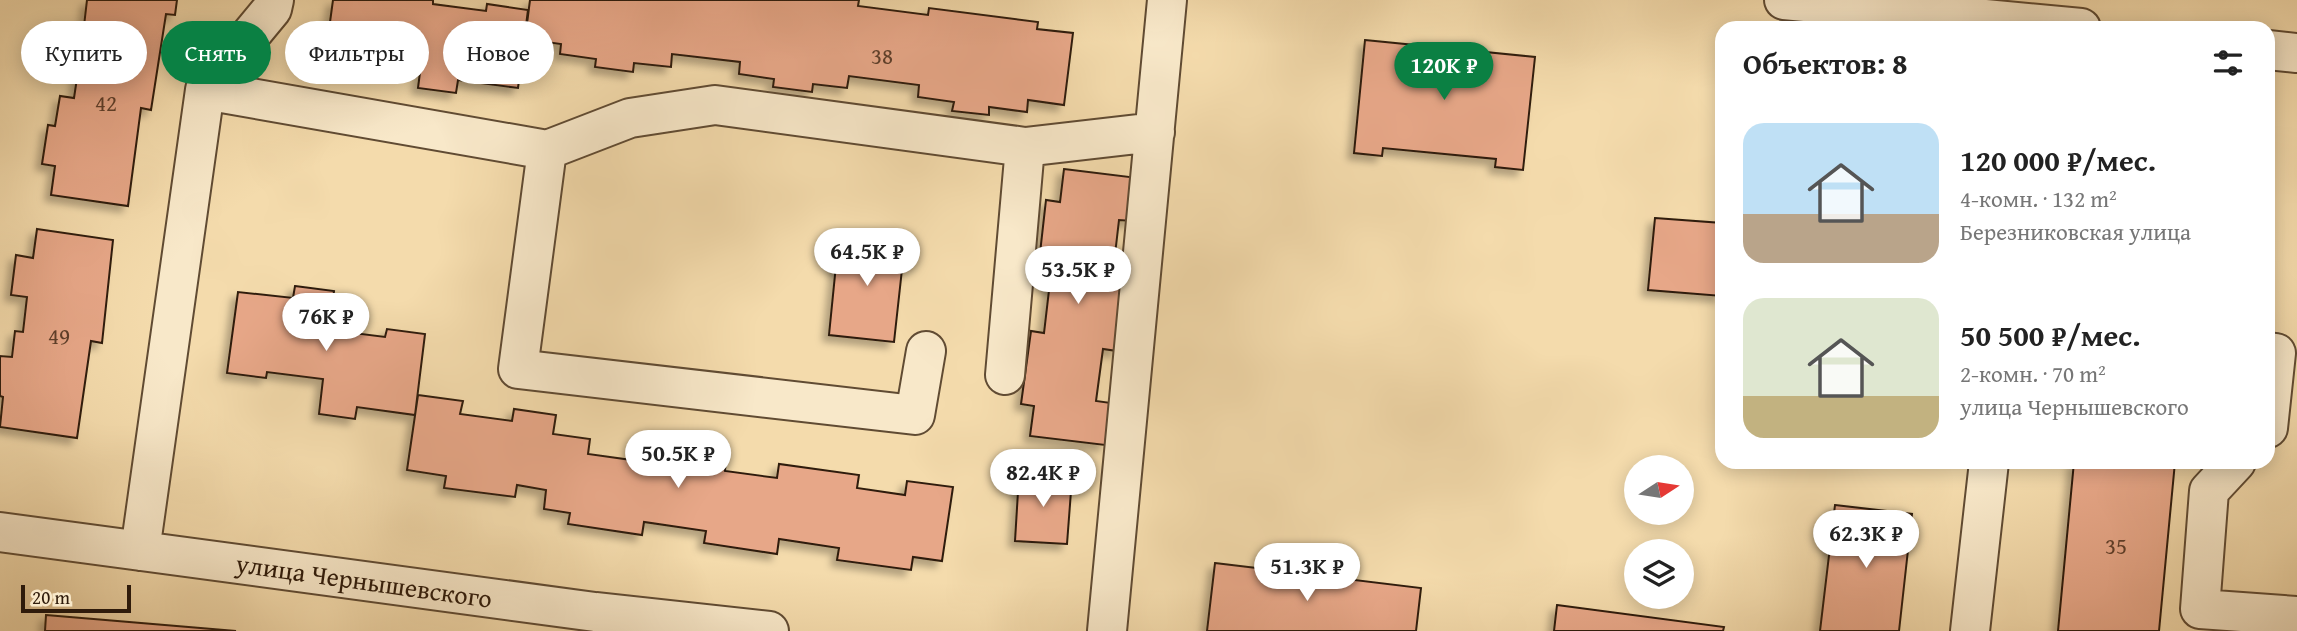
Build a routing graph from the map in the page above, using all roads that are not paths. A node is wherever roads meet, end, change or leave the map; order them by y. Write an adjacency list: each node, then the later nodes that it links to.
1 (274, 0): 7 (street)
2 (1167, 0): 8 (street)
3 (1784, 0): 4 (street)
4 (2059, 20)
5 (2275, 51): 6 (street)
6 (2297, 53)
7 (205, 90): 10 (street); 18 (street)
8 (1155, 132): 9 (street); 22 (street)
9 (1025, 147): 10 (street); 13 (street)
10 (547, 150): 11 (street)
11 (926, 351)
12 (2279, 373): 14 (street)
13 (1005, 375)
14 (2275, 393)
15 (1988, 469): 23 (street)
16 (2229, 469): 19 (street)
17 (0, 532): 18 (street, улица Чернышевского)
18 (140, 551): 20 (street, улица Чернышевского)
19 (2297, 616)
20 (594, 621): 21 (street, улица Чернышевского)
21 (769, 631)
22 (1107, 631)
23 (1970, 631)

